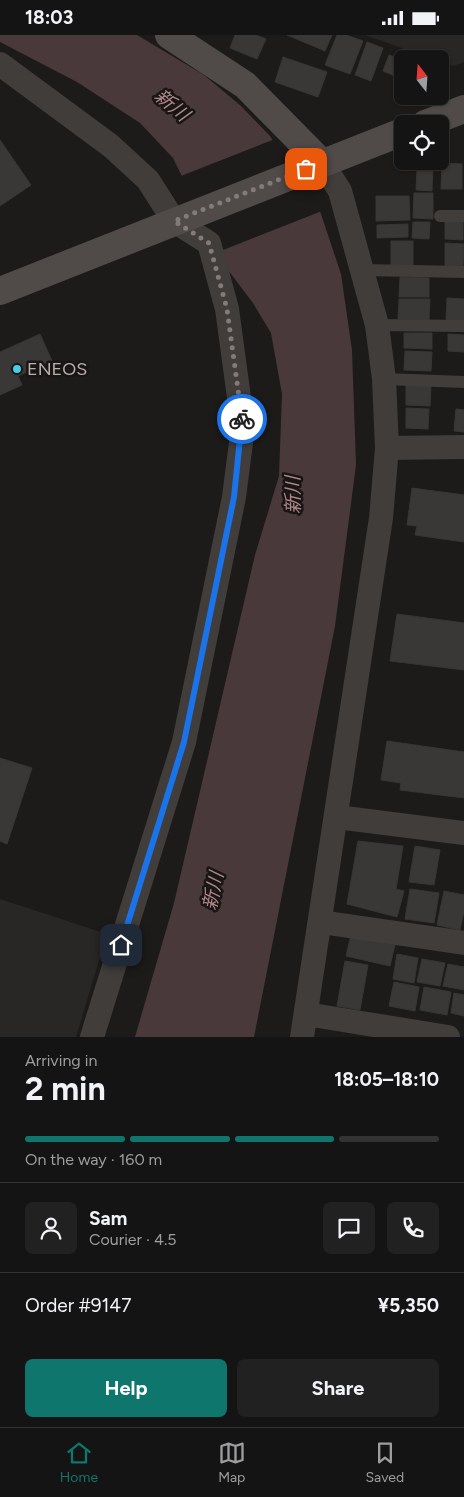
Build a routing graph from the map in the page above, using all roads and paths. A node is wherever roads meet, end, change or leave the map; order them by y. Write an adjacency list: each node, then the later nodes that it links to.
1 (169, 35): 6 (street)
2 (0, 64): 9 (street)
3 (464, 109): 4 (street)
4 (448, 115)
5 (394, 135): 6 (street)
6 (314, 166): 9 (street); 10 (street)
7 (440, 216): 8 (lane)
8 (464, 216)
9 (174, 221): 12 (street); 24 (street)
10 (363, 270): 11 (lane); 13 (street)
11 (464, 272)
12 (0, 291)
13 (377, 325): 14 (lane); 15 (street)
14 (464, 326)
15 (384, 379): 16 (lane); 17 (street)
16 (464, 382)
17 (387, 447): 18 (street); 19 (street)
18 (464, 447)
19 (337, 817): 20 (street); 21 (street)
20 (464, 833)
21 (320, 922): 22 (street); 23 (street)
22 (464, 943)
23 (304, 1026): 25 (street)
24 (92, 1037)
25 (448, 1037)

